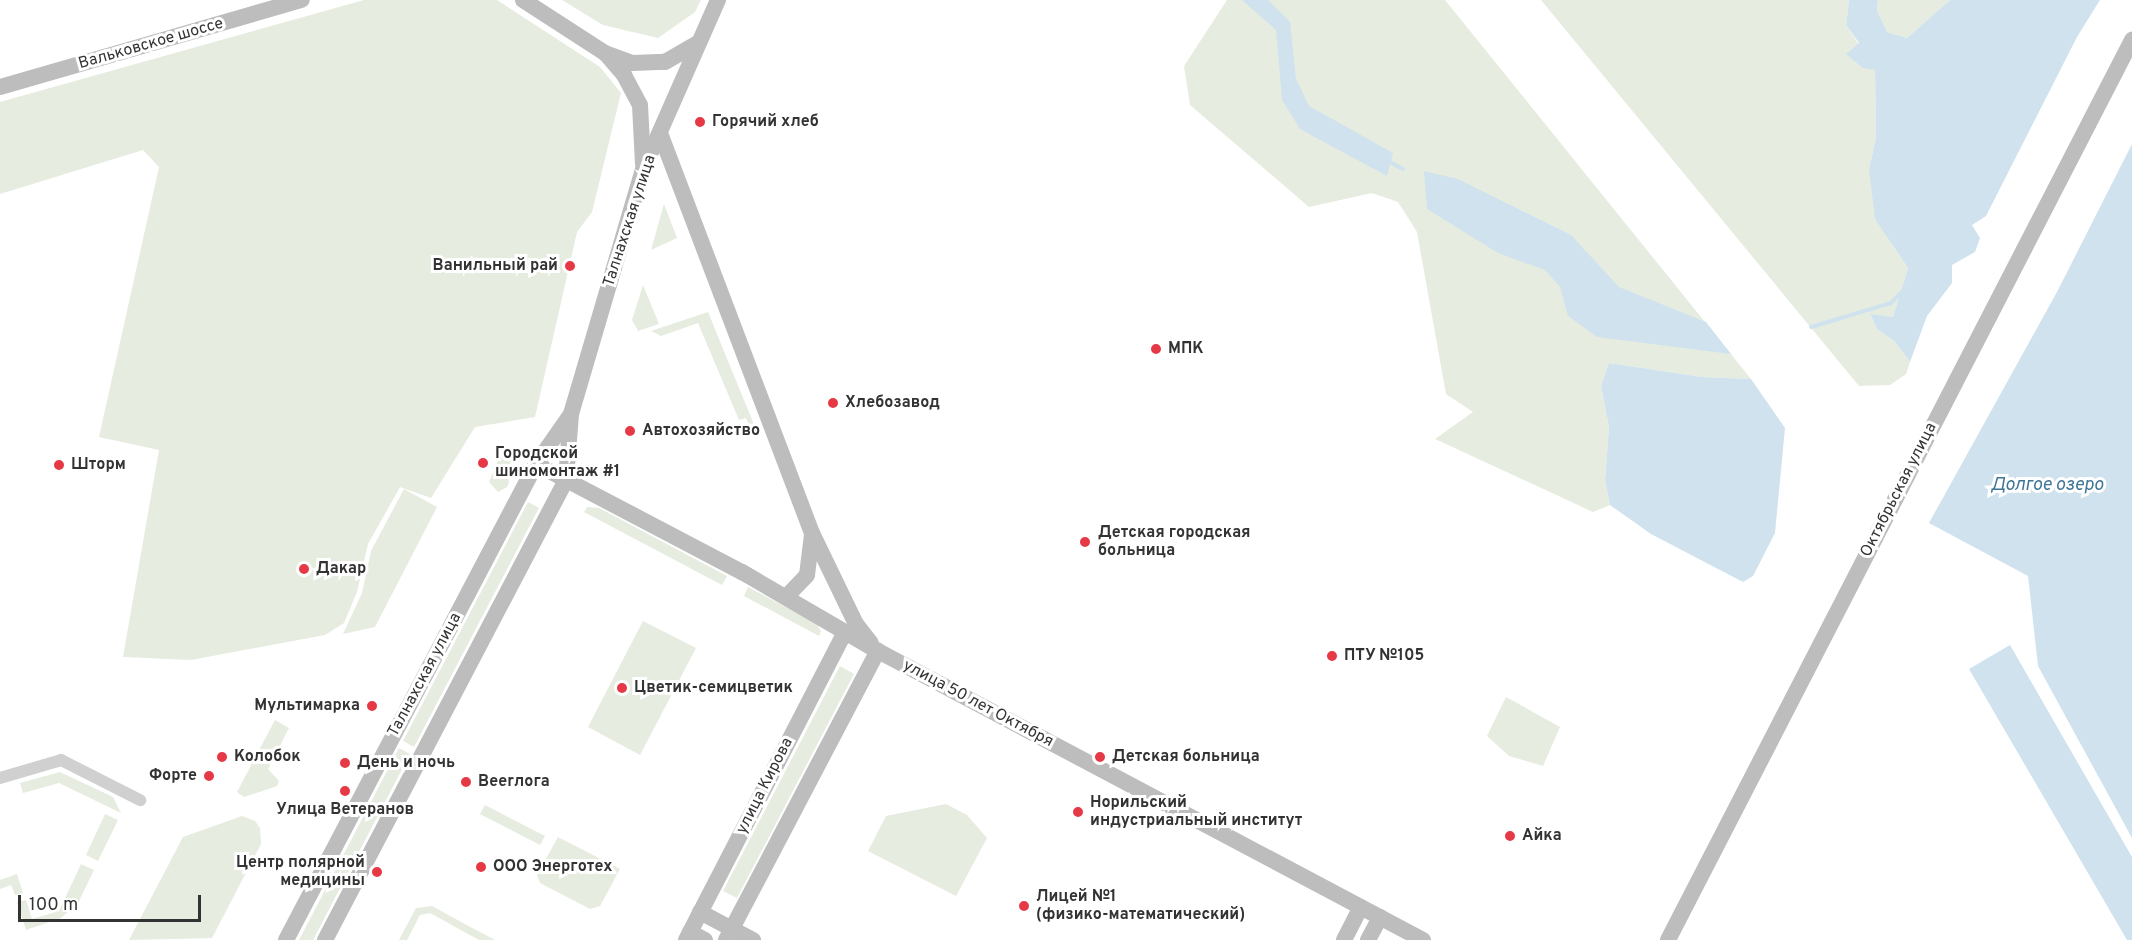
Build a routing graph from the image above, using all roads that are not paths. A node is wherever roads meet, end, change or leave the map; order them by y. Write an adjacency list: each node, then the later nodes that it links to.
1 (303, 0): 7 (main road, Вальковское шоссе)
2 (523, 0): 6 (main road)
3 (718, 0): 5 (main road, Талнахская улица)
4 (2132, 40): 30 (main road, Октябрьская улица)
5 (700, 41): 6 (main road); 8 (main road, Талнахская улица)
6 (605, 53): 9 (main road)
7 (0, 87)
8 (660, 133): 9 (main road, Талнахская улица); 13 (main road)
9 (643, 170): 10 (main road, Талнахская улица)
10 (571, 414): 11 (main road, Талнахская улица); 12 (main road, Талнахская улица)
11 (536, 464): 12 (main road, улица 50 лет Октября); 24 (main road, Талнахская улица)
12 (566, 480): 14 (main road, улица 50 лет Октября); 25 (main road, Талнахская улица)
13 (812, 533): 14 (main road); 16 (main road)
14 (786, 597): 15 (main road, улица 50 лет Октября)
15 (845, 632): 16 (main road, улица 50 лет Октября); 20 (main road, улица Кирова)
16 (878, 651): 19 (main road, улица 50 лет Октября); 22 (main road)
17 (0, 778): 18 (street)
18 (140, 800)
19 (1361, 908): 21 (main road, улица 50 лет Октября); 27 (main road)
20 (700, 912): 22 (main road); 23 (main road, улица Кирова)
21 (1380, 917): 28 (main road); 29 (main road, улица 50 лет Октября)
22 (729, 934): 26 (main road)
23 (693, 937)
24 (286, 940)
25 (325, 940)
26 (753, 940)
27 (1344, 940)
28 (1368, 940)
29 (1423, 940)
30 (1668, 940)

